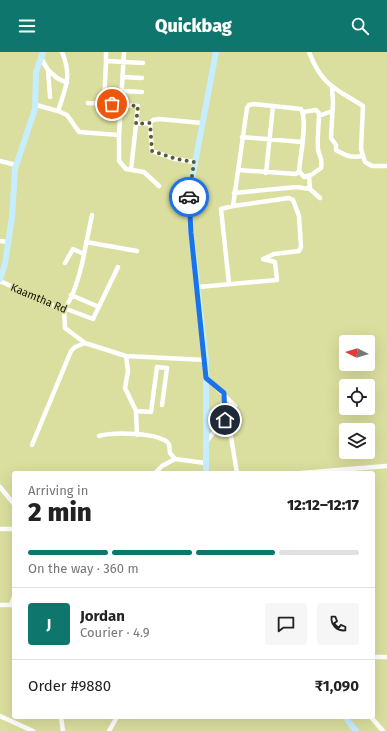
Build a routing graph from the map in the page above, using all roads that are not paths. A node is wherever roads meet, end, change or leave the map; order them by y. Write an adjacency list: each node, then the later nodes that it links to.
1 (62, 52): 13 (street)
2 (106, 52): 7 (street)
3 (124, 52): 8 (street)
4 (216, 52): 28 (street)
5 (309, 52): 14 (street)
6 (43, 54): 10 (street); 21 (street)
7 (106, 61): 8 (street); 19 (street)
8 (124, 61): 9 (street); 11 (street)
9 (143, 63)
10 (48, 70): 13 (street); 17 (street)
11 (123, 77): 12 (street); 15 (street)
12 (142, 78)
13 (67, 83): 23 (street)
14 (332, 88): 24 (street); 34 (street)
15 (122, 91): 16 (street); 20 (street)
16 (142, 92)
17 (50, 97)
18 (88, 102): 19 (street)
19 (104, 104): 20 (street)
20 (121, 104): 29 (street); 30 (street)
21 (36, 105): 23 (street); 37 (street)
22 (273, 106): 25 (street); 31 (street); 32 (street)
23 (58, 111): 30 (street)
24 (332, 111): 26 (street); 34 (street)
25 (303, 112): 26 (street); 33 (street)
26 (319, 116): 43 (street)
27 (150, 123): 28 (street); 29 (street); 36 (street)
28 (202, 123): 36 (street)
29 (136, 124): 39 (street)
30 (118, 135): 39 (street)
31 (242, 137): 32 (street); 40 (street)
32 (270, 140): 33 (street); 42 (street)
33 (302, 142): 41 (street)
34 (362, 156): 38 (street)
35 (0, 161): 37 (street)
36 (194, 162): 60 (street)
37 (16, 165): 51 (street)
38 (387, 166)
39 (131, 170): 44 (street)
40 (238, 170): 42 (street); 46 (street)
41 (299, 171): 42 (street); 43 (street)
42 (266, 173)
43 (309, 176): 45 (street)
44 (159, 186)
45 (310, 189): 46 (street); 47 (street)
46 (234, 193): 48 (street)
47 (320, 198)
48 (232, 206): 59 (street); 59 (street)
49 (92, 215): 52 (street)
50 (0, 241): 51 (street)
51 (8, 242): 55 (street)
52 (86, 242): 53 (street); 54 (street)
53 (137, 251)
54 (84, 254): 56 (street); 61 (street)
55 (3, 255): 58 (street)
56 (66, 263)
57 (118, 267): 62 (street)
58 (0, 280): 63 (street, Kaamtha Rd)
59 (228, 284): 60 (street)
60 (198, 287): 67 (street)
61 (71, 295): 62 (street); 63 (street)
62 (99, 307): 63 (street, Kaamtha Rd)
63 (64, 308): 64 (street)
64 (85, 343): 65 (street); 77 (street)
65 (126, 356): 66 (street); 72 (street)
66 (158, 358): 67 (street); 68 (street)
67 (206, 360): 69 (street)
68 (157, 367): 71 (street); 72 (street)
69 (206, 378): 70 (street); 76 (street)
70 (224, 393): 73 (street); 73 (street)
71 (162, 405)
72 (136, 411): 74 (street)
73 (225, 420): 76 (street); 83 (street)
74 (137, 435): 75 (street); 78 (street)
75 (99, 436)
76 (205, 442): 79 (street)
77 (32, 445)
78 (175, 459): 79 (street); 81 (street)
79 (205, 462): 82 (street)
80 (387, 466): 84 (street)
81 (157, 471)
82 (206, 471)
83 (237, 471)
84 (325, 471)
85 (0, 487): 86 (street)
86 (12, 502)
87 (0, 529): 88 (street)
88 (12, 529)
89 (12, 602): 90 (street)
90 (0, 605)
91 (375, 657): 92 (street)
92 (387, 657)
93 (0, 716): 98 (street)
94 (60, 719): 99 (street)
95 (116, 719): 100 (street)
96 (347, 719): 101 (street)
97 (372, 719): 102 (street)
98 (33, 731)
99 (63, 731)
100 (108, 731)
101 (356, 731)
102 (382, 731)

